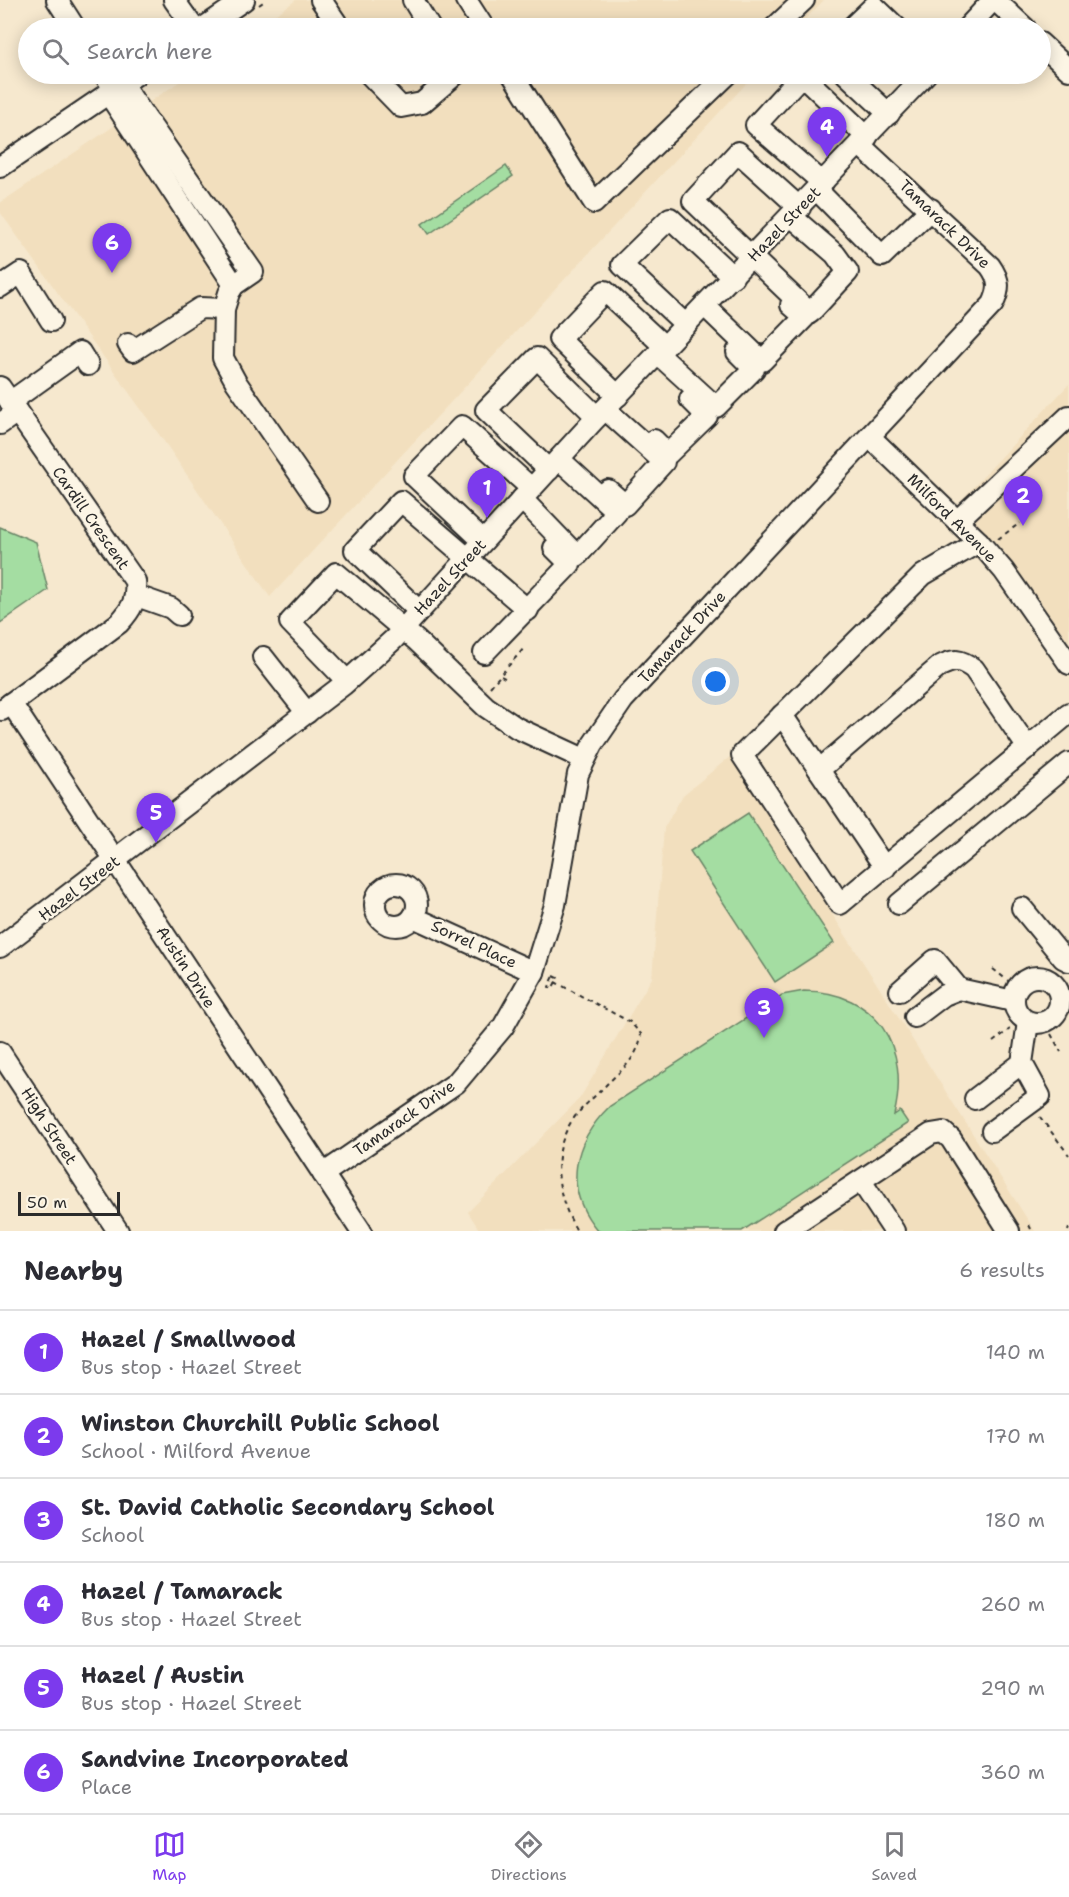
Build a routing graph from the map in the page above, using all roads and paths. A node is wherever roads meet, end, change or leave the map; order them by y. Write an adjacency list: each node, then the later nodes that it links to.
1 (57, 0): 9 (street)
2 (174, 0): 10 (street)
3 (244, 0): 11 (street)
4 (321, 0): 12 (street)
5 (413, 0): 13 (street)
6 (466, 0): 14 (street)
7 (804, 0): 15 (street)
8 (994, 0): 18 (street); 19 (street)
9 (69, 18)
10 (187, 18)
11 (218, 18)
12 (333, 18)
13 (424, 18)
14 (478, 18)
15 (785, 18)
16 (861, 18): 17 (street)
17 (887, 18)
18 (977, 18)
19 (1014, 18)
20 (1051, 53): 21 (street)
21 (1069, 70)
22 (116, 84): 35 (street)
23 (118, 84): 40 (street)
24 (118, 84): 40 (street)
25 (379, 84): 26 (street)
26 (444, 84)
27 (518, 84): 28 (street)
28 (718, 84)
29 (794, 84): 36 (street, Tamarack Drive)
30 (810, 84): 34 (street, Tamarack Drive)
31 (857, 84): 33 (street)
32 (917, 84): 33 (street, Hazel Street)
33 (889, 114): 34 (street, Hazel Street)
34 (864, 141): 36 (street, Hazel Street); 37 (street, Tamarack Drive)
35 (0, 167)
36 (820, 187): 37 (street); 38 (street, Hazel Street)
37 (931, 209): 52 (street, Tamarack Drive)
38 (796, 212): 39 (street, Hazel Street); 39 (street); 39 (street)
39 (743, 266): 43 (street, Hazel Street); 43 (street); 43 (street)
40 (234, 285): 42 (street)
41 (0, 287): 44 (street)
42 (224, 309): 45 (street); 55 (street)
43 (696, 315): 46 (street, Hazel Street); 46 (street)
44 (51, 321)
45 (128, 344)
46 (658, 354): 49 (street, Hazel Street); 49 (street); 49 (street)
47 (88, 365): 48 (street)
48 (9, 400): 51 (street); 60 (street, Cardill Crescent)
49 (608, 406): 53 (street, Hazel Street); 53 (street); 53 (street)
50 (1069, 416): 56 (street)
51 (0, 424)
52 (870, 437): 56 (street, Milford Avenue); 78 (street, Tamarack Drive)
53 (558, 460): 54 (street, Hazel Street); 54 (street)
54 (522, 498): 57 (street, Hazel Street); 57 (street); 62 (street)
55 (318, 501)
56 (958, 520): 58 (street, Milford Avenue)
57 (483, 541): 59 (street, Hazel Street)
58 (980, 542): 68 (street, Milford Avenue); 76 (street)
59 (468, 558): 61 (street, Hazel Street); 61 (street); 62 (street)
60 (137, 596): 63 (street); 73 (street)
61 (419, 610): 64 (street, Hazel Street)
62 (528, 610): 66 (street)
63 (179, 615)
64 (403, 629): 71 (street, Hazel Street); 71 (street); 78 (street)
65 (525, 647): 69 (path)
66 (484, 653)
67 (263, 657): 74 (street)
68 (1069, 664)
69 (500, 675): 70 (path); 72 (path)
70 (507, 680)
71 (347, 681): 74 (street, Hazel Street)
72 (490, 687)
73 (6, 707): 81 (street, Austin Drive)
74 (307, 713): 81 (street, Hazel Street)
75 (1069, 713): 77 (street)
76 (783, 715): 80 (street); 82 (street)
77 (1028, 748): 80 (street); 82 (street)
78 (584, 759): 89 (street, Tamarack Drive)
79 (1069, 763): 83 (street)
80 (819, 770): 82 (street)
81 (115, 860): 86 (street, Hazel Street); 106 (street, Austin Drive)
82 (885, 868)
83 (899, 904)
84 (1022, 908): 87 (street)
85 (413, 917): 89 (street, Sorrel Place)
86 (0, 947)
87 (1069, 961)
88 (993, 969): 94 (path)
89 (534, 972): 106 (street, Tamarack Drive)
90 (1062, 980): 94 (street); 96 (street)
91 (555, 982): 111 (path)
92 (959, 989): 93 (street); 94 (street); 95 (street)
93 (900, 992)
94 (1013, 992): 96 (street)
95 (915, 1017)
96 (1022, 1024): 98 (path); 101 (street)
97 (1051, 1034): 100 (path)
98 (993, 1042)
99 (0, 1052): 109 (street, High Street)
100 (1060, 1052)
101 (1022, 1063): 102 (street); 104 (street)
102 (975, 1099)
103 (1039, 1116): 105 (path)
104 (992, 1131)
105 (1069, 1155)
106 (323, 1174): 110 (street, Austin Drive)
107 (861, 1180): 112 (street); 113 (street); 114 (street)
108 (1029, 1226): 115 (path)
109 (118, 1231)
110 (360, 1231)
111 (577, 1231)
112 (784, 1231)
113 (894, 1231)
114 (1009, 1231)
115 (1032, 1231)

